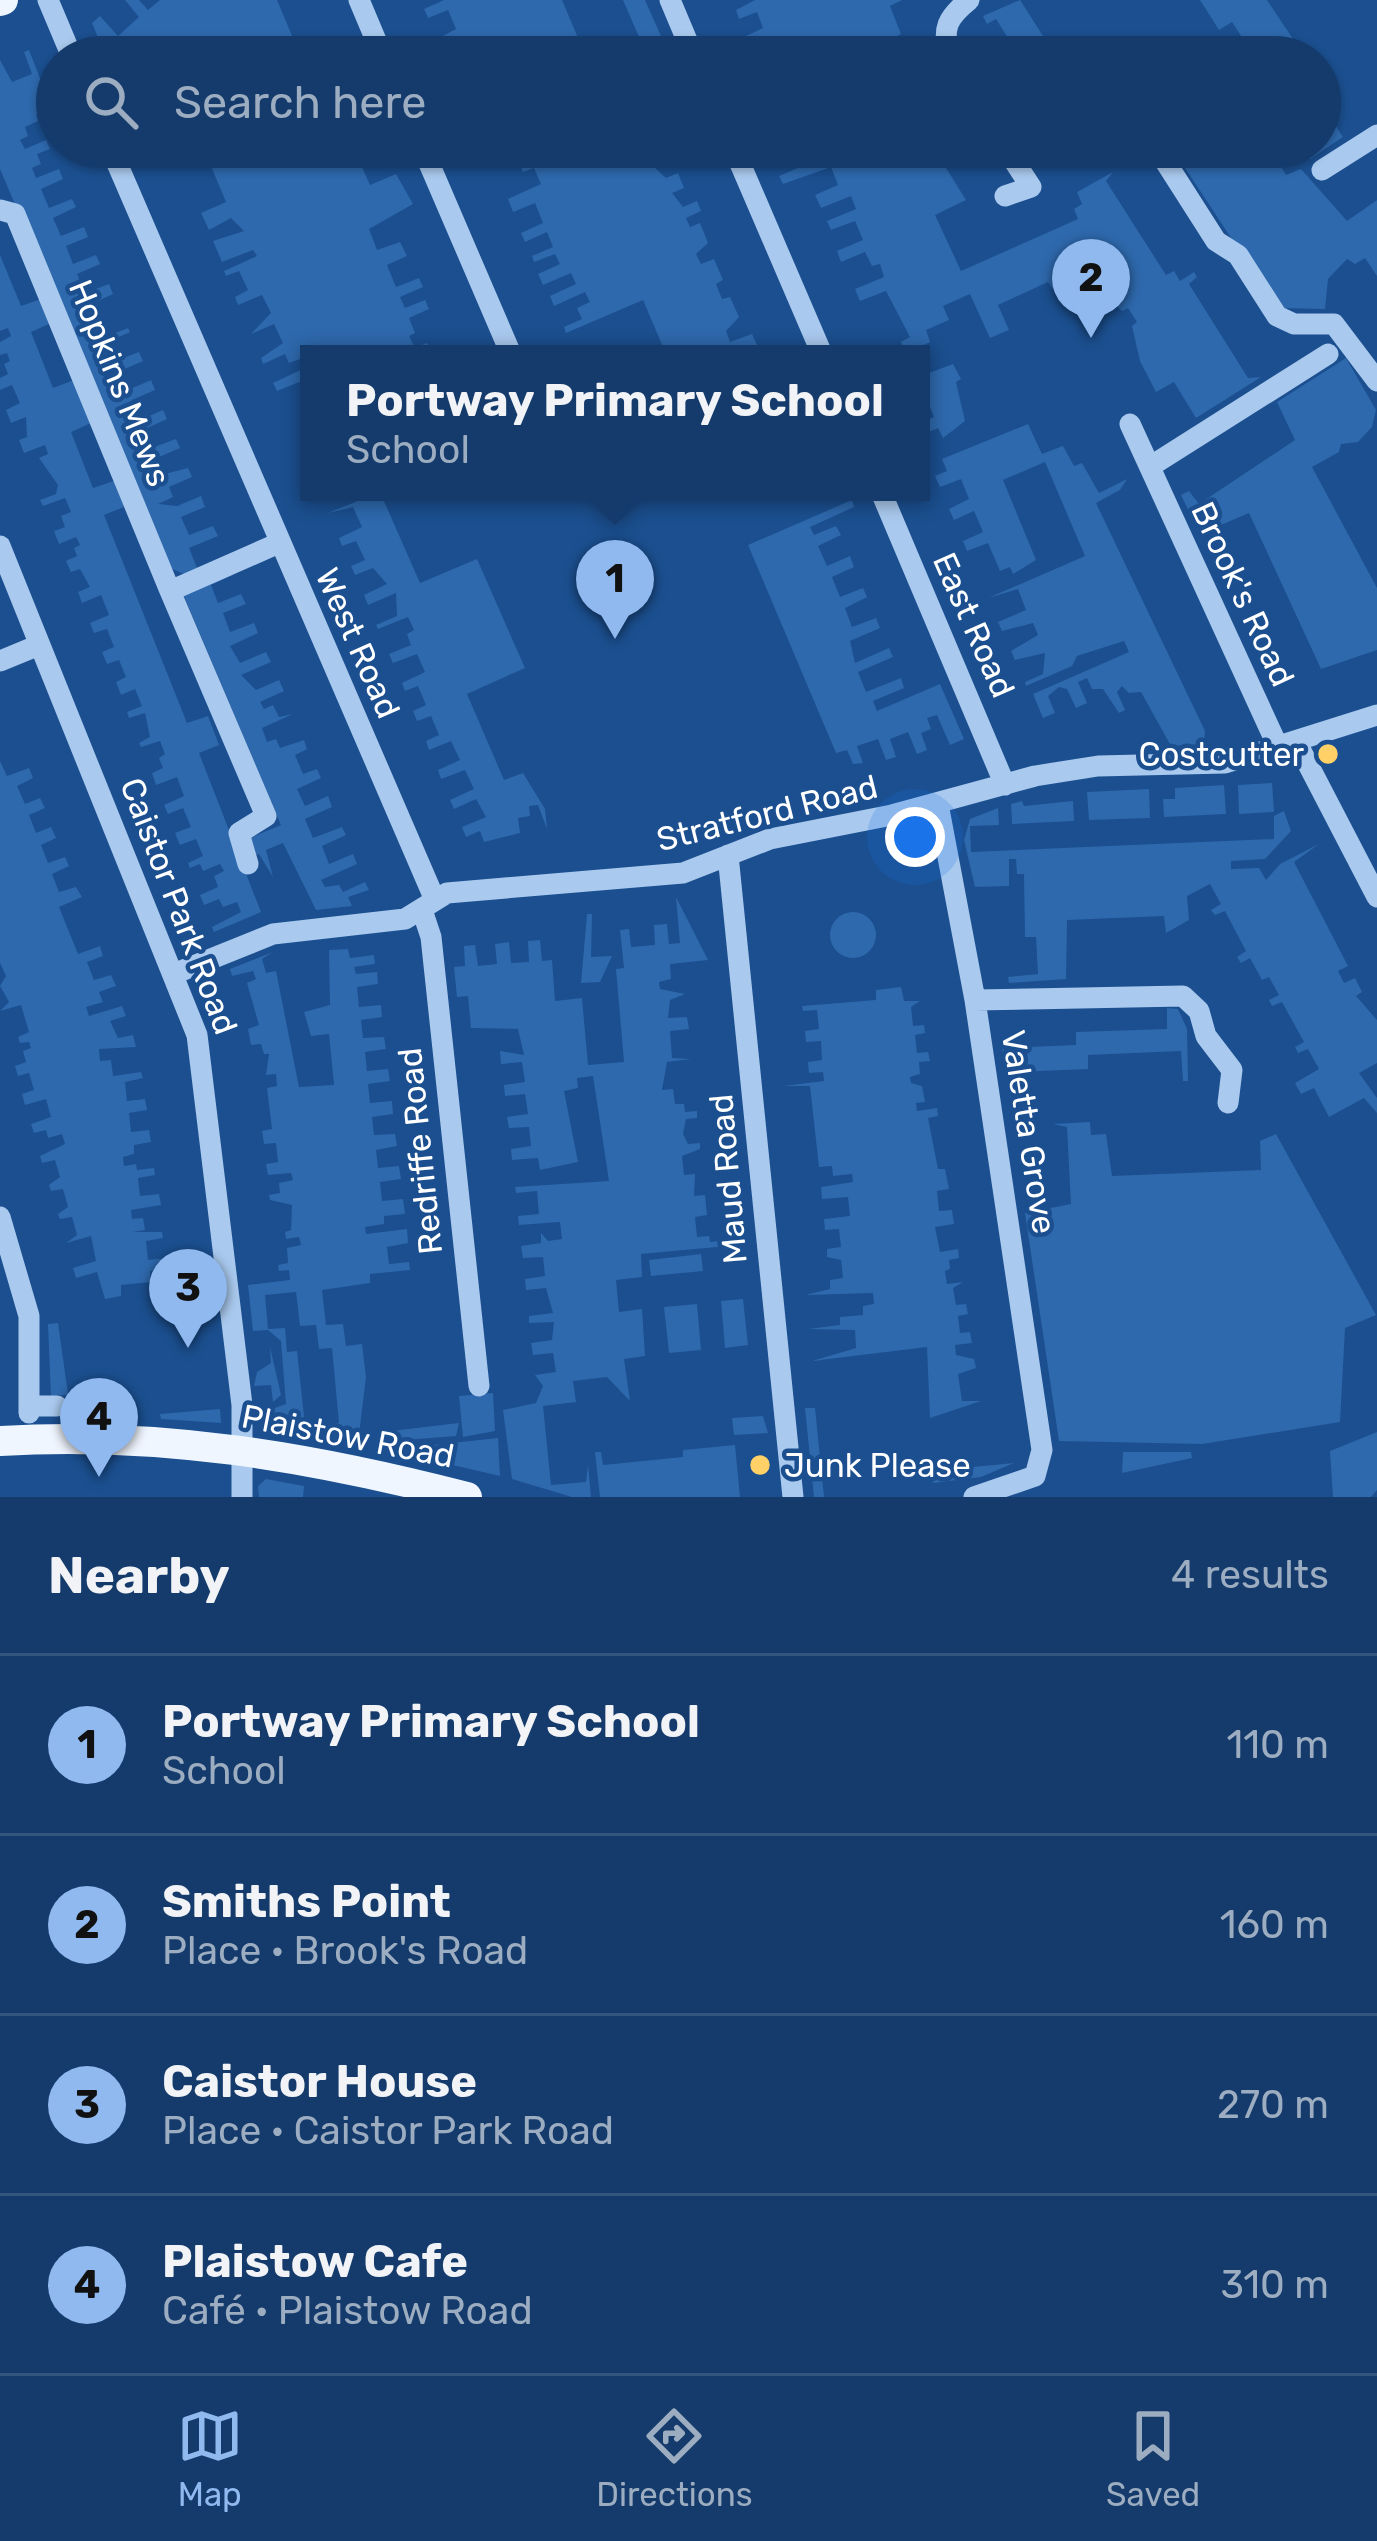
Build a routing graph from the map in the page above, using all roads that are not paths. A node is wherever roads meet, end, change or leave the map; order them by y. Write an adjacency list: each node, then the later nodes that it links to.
1 (48, 0): 5 (street)
2 (359, 0): 6 (street)
3 (670, 0): 7 (street)
4 (970, 0): 8 (street)
5 (63, 36)
6 (374, 36)
7 (685, 36)
8 (947, 36)
9 (1365, 136): 10 (street)
10 (1341, 155)
11 (119, 168): 27 (street, West Road)
12 (431, 168): 20 (street)
13 (743, 168): 21 (street)
14 (1019, 168): 18 (street)
15 (1169, 168): 23 (street)
16 (1325, 168): 17 (street)
17 (1322, 170)
18 (1005, 196)
19 (0, 209): 29 (street, Hopkins Mews)
20 (508, 345)
21 (818, 345)
22 (1328, 354): 25 (street)
23 (1377, 380)
24 (1134, 424): 25 (street, Brook's Road)
25 (1151, 466): 33 (street, Brook's Road)
26 (885, 501): 34 (street, East Road)
27 (279, 543): 29 (street); 39 (street, West Road)
28 (0, 546): 30 (street, Caistor Park Road)
29 (170, 591): 37 (street, Hopkins Mews)
30 (39, 645): 31 (street); 40 (street, Caistor Park Road)
31 (0, 661)
32 (1377, 715): 33 (street, Stratford Road)
33 (1288, 746): 34 (street, Stratford Road); 38 (street, Brook's Road)
34 (1005, 785): 35 (street, Stratford Road)
35 (938, 804): 36 (street, Stratford Road); 41 (street, Valetta Grove)
36 (728, 855): 39 (street, Stratford Road); 50 (street, Maud Road)
37 (248, 864)
38 (1377, 897)
39 (428, 905): 40 (street, Stratford Road); 44 (street, Redriffe Road)
40 (176, 973): 47 (street, Caistor Park Road)
41 (975, 1000): 42 (street); 51 (street, Valetta Grove)
42 (1228, 1103)
43 (0, 1217): 45 (street)
44 (479, 1386)
45 (57, 1406)
46 (0, 1441): 47 (main road, Plaistow Road)
47 (241, 1449): 48 (street, Caistor Park Road); 49 (main road, Plaistow Road)
48 (242, 1497)
49 (466, 1497)
50 (793, 1497)
51 (974, 1497)

